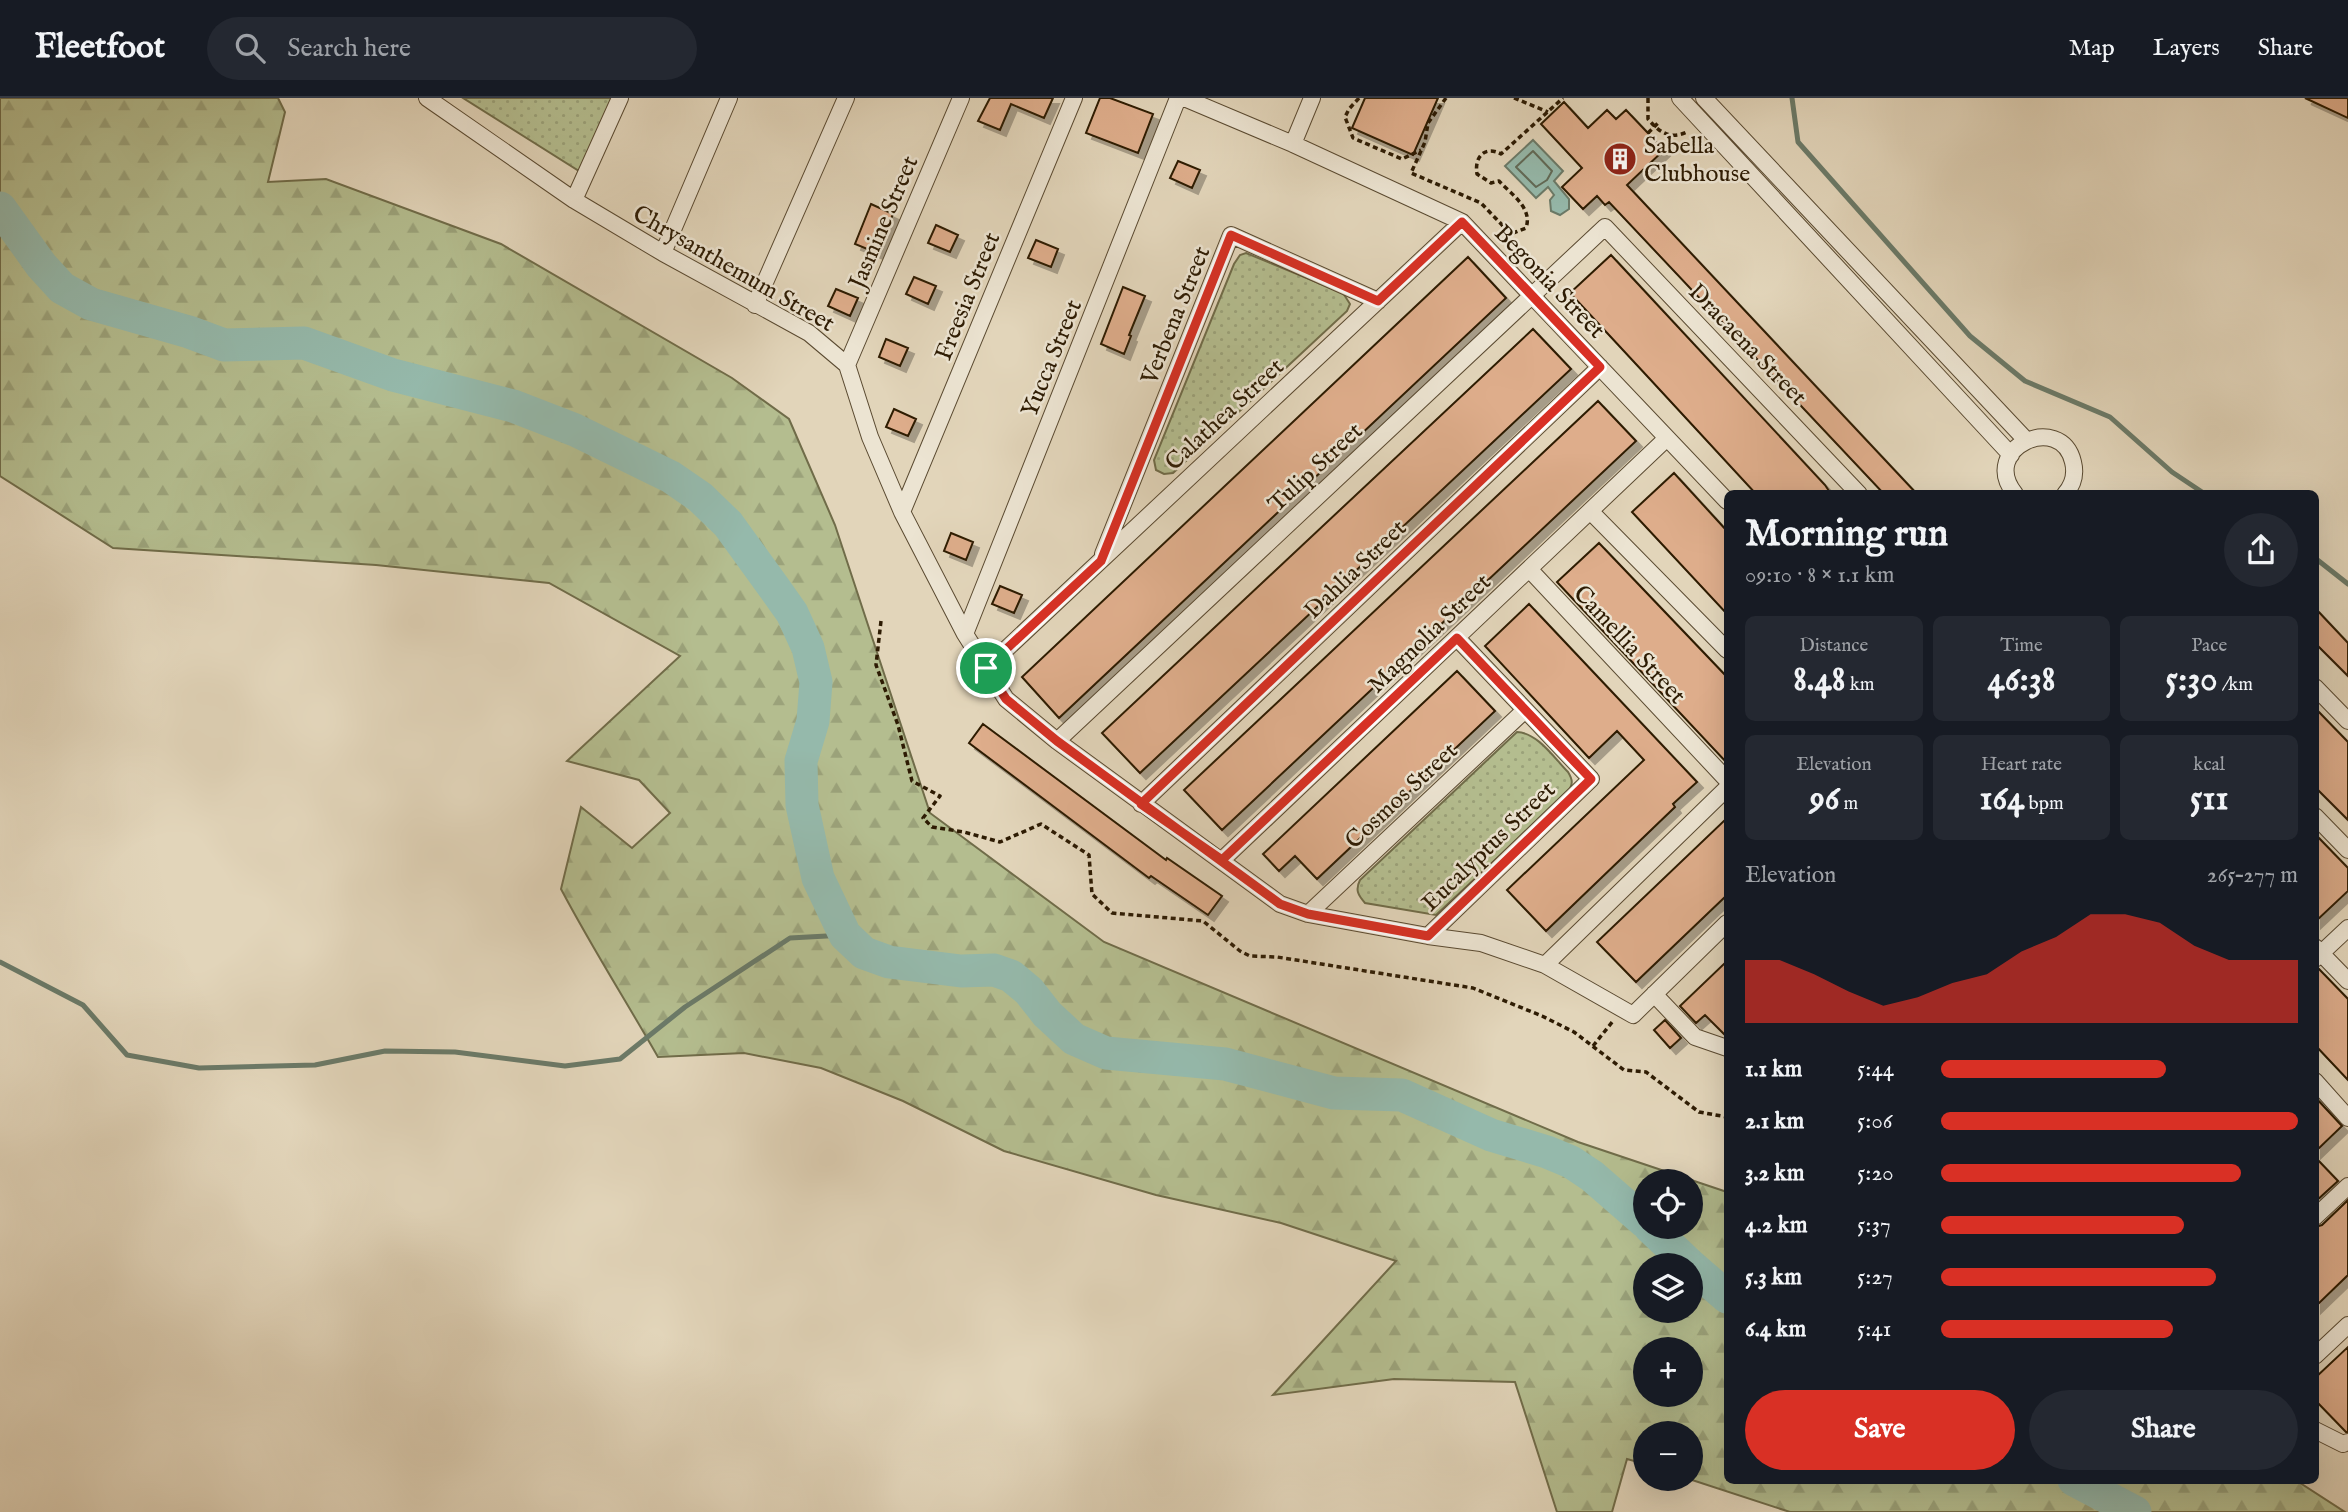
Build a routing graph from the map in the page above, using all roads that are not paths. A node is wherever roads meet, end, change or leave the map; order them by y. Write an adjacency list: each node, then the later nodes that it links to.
1 (427, 98): 13 (street, Chrysanthemum Street)
2 (620, 98): 13 (street)
3 (729, 98): 16 (street)
4 (846, 98): 19 (street)
5 (961, 98): 20 (street, Jasmine Street)
6 (1074, 98): 30 (street, Freesia Street)
7 (1178, 98): 33 (street, Yucca Street)
8 (1184, 98): 12 (street, Begonia Street)
9 (1312, 98): 12 (street)
10 (1680, 98): 24 (street)
11 (1704, 98): 23 (street)
12 (1293, 144): 14 (street, Begonia Street)
13 (574, 200): 16 (street, Chrysanthemum Street)
14 (1462, 222): 17 (street, Begonia Street); 18 (street, Calathea Street)
15 (1605, 227): 17 (street, Tulip Street); 25 (street, Dracaena Street)
16 (663, 253): 19 (street, Chrysanthemum Street)
17 (1531, 295): 21 (street, Begonia Street); 40 (street, Tulip Street)
18 (1378, 301): 31 (street, Calathea Street); 31 (street, Verbena Street)
19 (755, 305): 20 (street, Chrysanthemum Street)
20 (847, 365): 30 (street, Chrysanthemum Street)
21 (1600, 367): 22 (street, Begonia Street); 43 (street, Dahlia Street)
22 (1667, 438): 28 (street, Begonia Street); 29 (street, Magnolia Street)
23 (2026, 440): 24 (street); 27 (street)
24 (2011, 454): 26 (street)
25 (1855, 490)
26 (2013, 490)
27 (2067, 490)
28 (1724, 498)
29 (1591, 510): 32 (street, Magnolia Street); 35 (street)
30 (902, 512): 33 (street, Chrysanthemum Street)
31 (1101, 561): 36 (street, Calathea Street)
32 (1529, 569): 34 (street, Magnolia Street); 41 (street, Camellia Street)
33 (965, 634): 36 (street, Chrysanthemum Street)
34 (1457, 638): 38 (street, Eucalyptus Street); 46 (street, Magnolia Street)
35 (1724, 647)
36 (986, 668): 40 (street, Chrysanthemum Street)
37 (2319, 691): 39 (street)
38 (1525, 709): 47 (street, Cosmos Street); 50 (street, Eucalyptus Street)
39 (2348, 720)
40 (1057, 741): 43 (street, Chrysanthemum Street)
41 (1724, 776)
42 (1724, 791): 53 (street)
43 (1141, 804): 46 (street, Chrysanthemum Street)
44 (2319, 820): 45 (street)
45 (2348, 850)
46 (1222, 860): 47 (street, Chrysanthemum Street)
47 (1308, 914): 50 (street, Chrysanthemum Street)
48 (1724, 926): 55 (street)
49 (2348, 928): 51 (street)
50 (1428, 936): 53 (street, Chrysanthemum Street)
51 (2319, 951)
52 (2319, 955): 54 (street)
53 (1545, 965): 55 (street, Chrysanthemum Street)
54 (2348, 981)
55 (1654, 994): 56 (street)
56 (1724, 1047)
57 (2319, 1085): 58 (street)
58 (2348, 1118)
59 (2348, 1186): 60 (street)
60 (2319, 1213)
61 (2348, 1325): 62 (street)
62 (2319, 1352)
63 (2319, 1432): 64 (street)
64 (2348, 1442)

